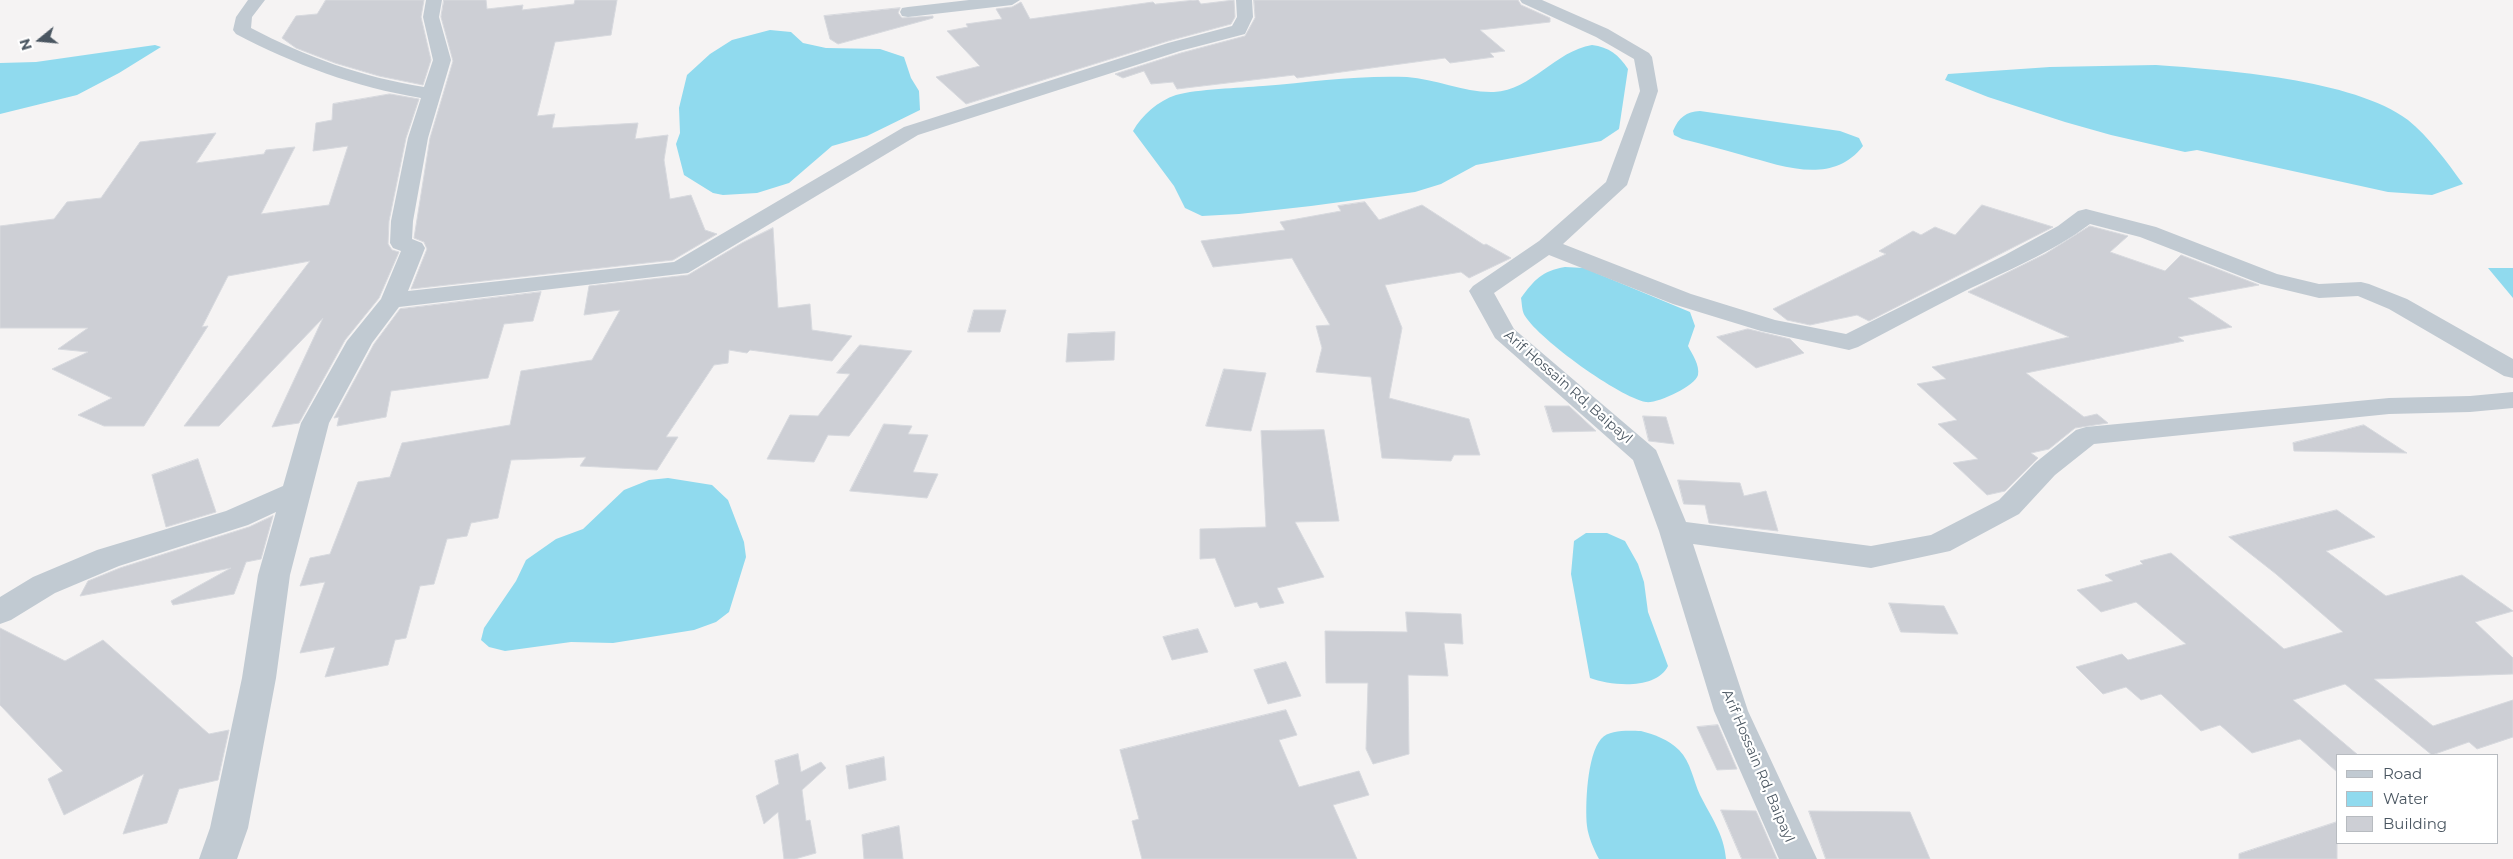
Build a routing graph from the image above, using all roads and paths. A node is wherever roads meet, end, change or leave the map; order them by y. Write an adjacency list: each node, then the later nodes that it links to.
1 (257, 0): 7 (street)
2 (434, 0): 7 (street)
3 (1012, 0): 6 (street)
4 (1244, 0): 9 (street)
5 (1528, 0): 8 (street, Arif Hossain Rd, Baipayl)
6 (908, 12)
7 (432, 94): 9 (street)
8 (1547, 246): 10 (street); 13 (street, Arif Hossain Rd, Baipayl)
9 (392, 300): 12 (street)
10 (2513, 370)
11 (2513, 400): 13 (street)
12 (298, 491): 14 (street); 15 (street)
13 (1674, 531): 16 (street, Arif Hossain Rd, Baipayl)
14 (0, 612)
15 (218, 859)
16 (1798, 859)

